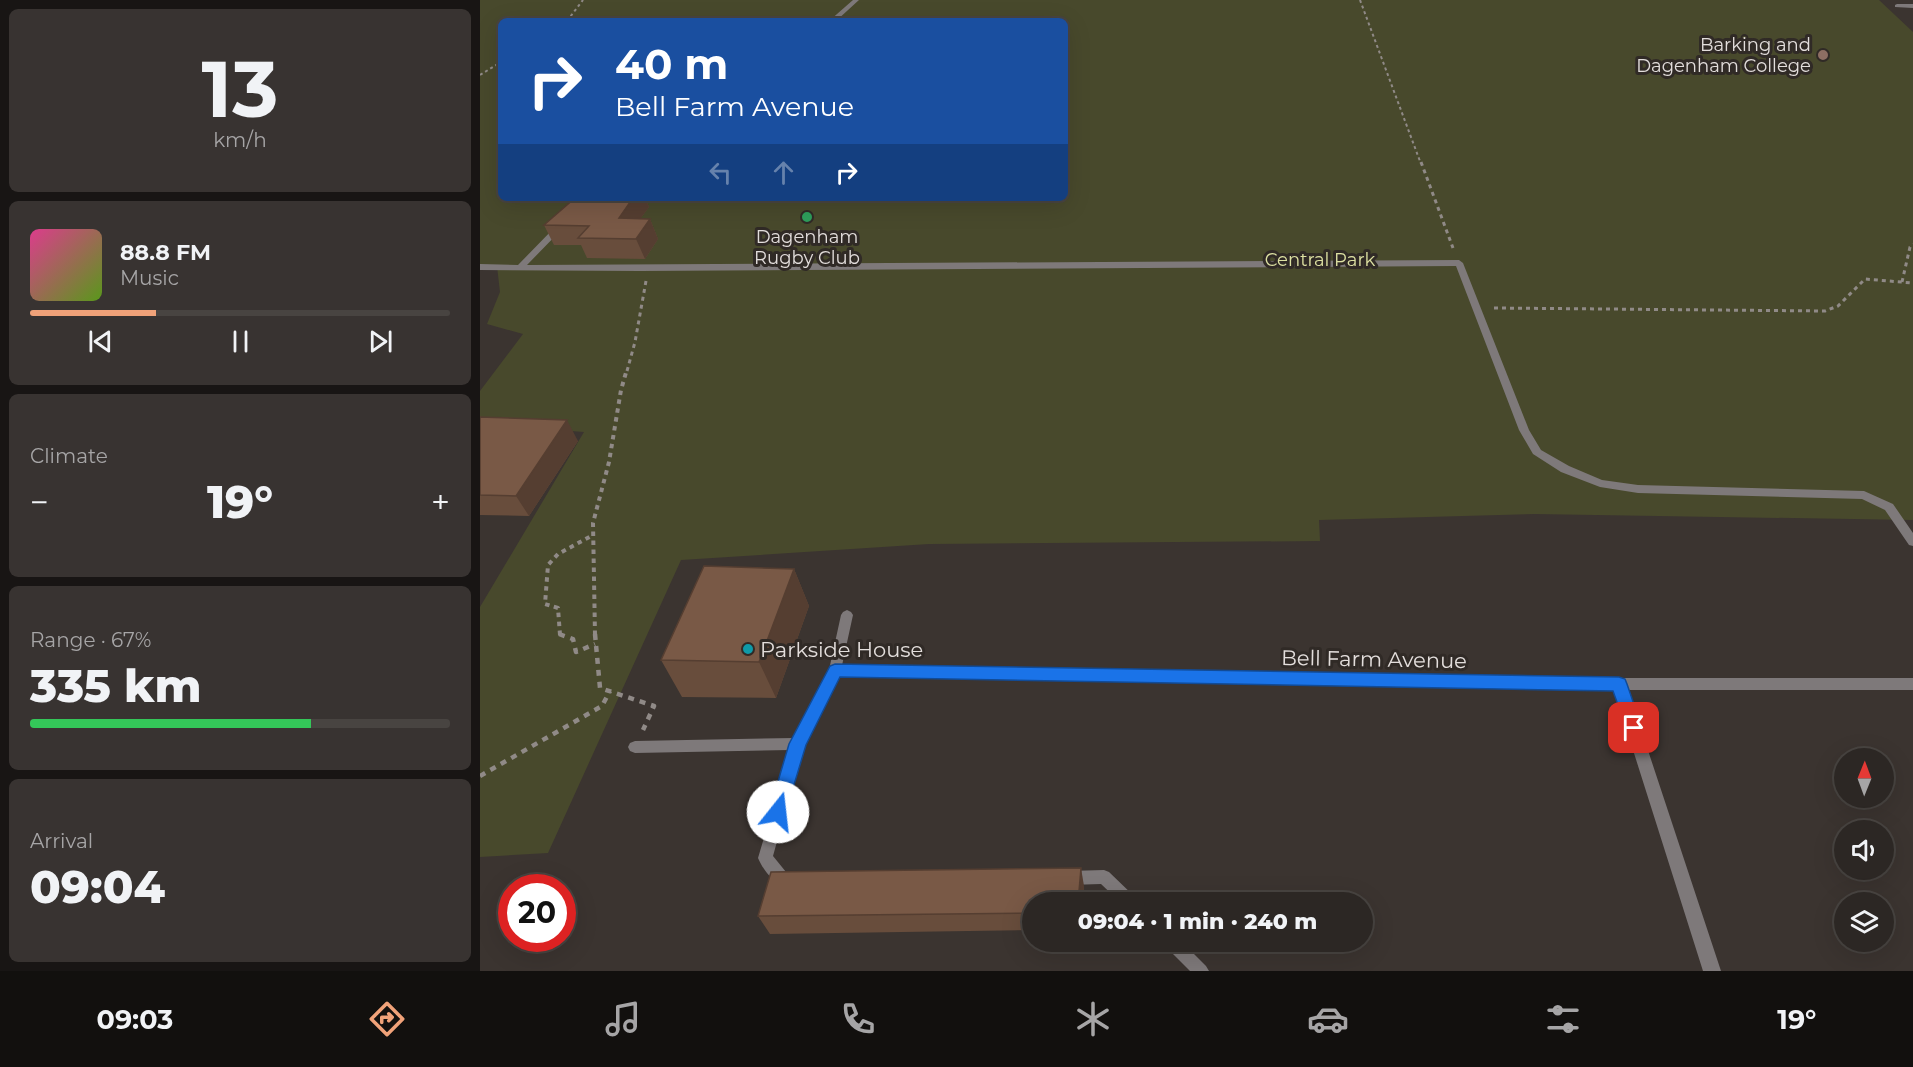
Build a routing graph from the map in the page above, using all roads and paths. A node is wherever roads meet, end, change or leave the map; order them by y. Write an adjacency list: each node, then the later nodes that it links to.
1 (583, 0): 6 (path)
2 (856, 0): 7 (lane)
3 (1360, 0): 12 (path)
4 (1897, 6): 5 (street)
5 (1913, 6)
6 (569, 18)
7 (835, 18)
8 (498, 64): 9 (path)
9 (480, 75)
10 (570, 219): 13 (lane)
11 (1913, 244): 16 (path)
12 (1458, 263): 15 (lane); 18 (lane)
13 (521, 266): 14 (lane); 15 (lane)
14 (480, 267)
15 (645, 268): 19 (path)
16 (1902, 282): 17 (path); 18 (path)
17 (1913, 283)
18 (1477, 308): 20 (lane)
19 (593, 535): 22 (path); 22 (path)
20 (1913, 542)
21 (847, 615): 23 (lane)
22 (595, 644): 26 (path)
23 (835, 670): 24 (street, Bell Farm Avenue); 27 (lane)
24 (1619, 684): 25 (street, Bell Farm Avenue); 35 (street)
25 (1913, 684)
26 (610, 691): 28 (path); 29 (path)
27 (798, 744): 28 (lane); 31 (lane)
28 (635, 747)
29 (480, 776)
30 (1057, 878): 32 (lane)
31 (807, 879)
32 (1119, 892)
33 (1181, 952): 34 (lane)
34 (1201, 971)
35 (1712, 971)

